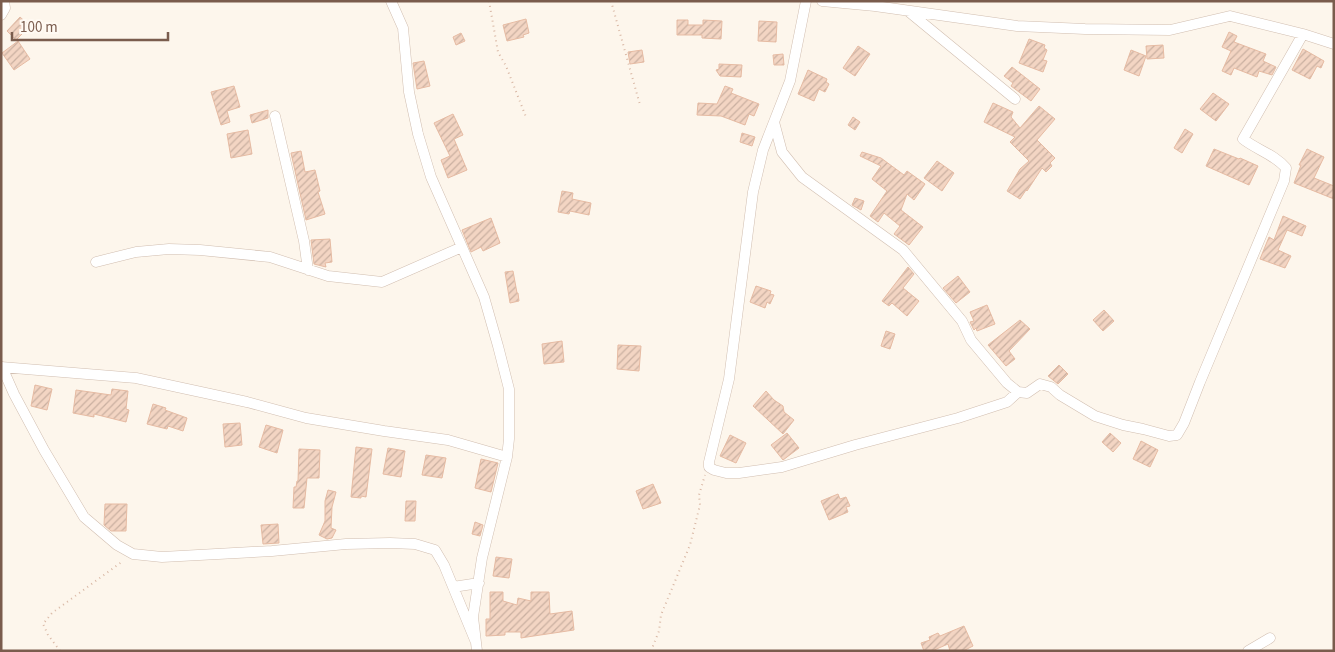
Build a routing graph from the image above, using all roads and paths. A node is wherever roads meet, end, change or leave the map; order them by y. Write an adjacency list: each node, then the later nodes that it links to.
1 (4, 1): 8 (street)
2 (391, 1): 16 (street)
3 (488, 1): 14 (path)
4 (611, 1): 12 (path)
5 (806, 1): 15 (street)
6 (822, 1): 7 (street)
7 (907, 10): 9 (street); 11 (street)
8 (1, 15)
9 (1303, 34): 10 (street); 20 (street)
10 (1334, 44)
11 (1015, 99)
12 (640, 105)
13 (275, 116): 18 (street)
14 (526, 117)
15 (774, 122): 20 (street); 22 (street)
16 (462, 247): 18 (street); 21 (street)
17 (96, 262): 18 (street)
18 (308, 270)
19 (2, 367): 21 (street); 23 (street)
20 (1018, 392): 22 (street)
21 (507, 457): 24 (street)
22 (709, 467): 29 (path)
23 (133, 554): 25 (street); 28 (path)
24 (479, 583): 25 (street); 27 (street)
25 (453, 587): 27 (street)
26 (1270, 638): 30 (street)
27 (476, 646)
28 (60, 651)
29 (651, 651)
30 (1248, 651)

